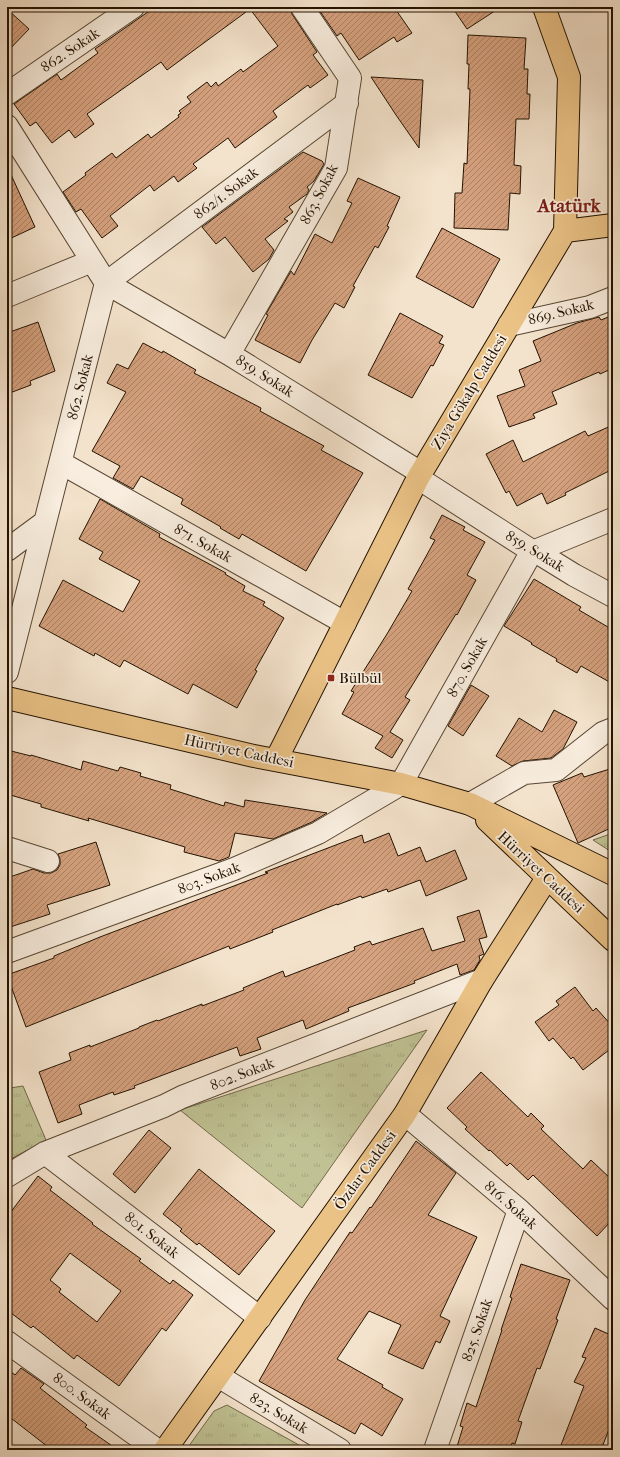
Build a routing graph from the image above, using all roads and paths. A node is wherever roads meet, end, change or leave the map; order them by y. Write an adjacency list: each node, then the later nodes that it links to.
1 (133, 7): 4 (street, 862. Sokak)
2 (302, 7): 5 (street, 863. Sokak)
3 (544, 7): 8 (main road, Ziya Gökalp Caddesi)
4 (7, 94)
5 (347, 103): 10 (street, 862/1. Sokak); 14 (street, 863. Sokak)
6 (7, 126): 9 (street)
7 (613, 225): 8 (main road)
8 (565, 231): 13 (main road, Ziya Gökalp Caddesi)
9 (92, 261): 10 (street); 11 (street)
10 (106, 283): 14 (street, 859. Sokak); 15 (street, 862. Sokak)
11 (7, 296)
12 (613, 298): 13 (street, 869. Sokak)
13 (509, 325): 16 (main road, Ziya Gökalp Caddesi)
14 (229, 354): 16 (street, 859. Sokak)
15 (60, 462): 18 (street, 862. Sokak); 22 (street, 871. Sokak)
16 (420, 476): 20 (street, 859. Sokak); 22 (main road, Ziya Gökalp Caddesi)
17 (613, 519): 20 (street)
18 (45, 522): 19 (street); 23 (street, 862. Sokak)
19 (7, 550)
20 (534, 551): 21 (street, 859. Sokak); 27 (street, 870. Sokak)
21 (613, 596)
22 (345, 623): 26 (main road, Ziya Gökalp Caddesi)
23 (7, 672)
24 (7, 698): 26 (main road, Hürriyet Caddesi)
25 (613, 729): 28 (street)
26 (276, 760): 27 (main road, Hürriyet Caddesi)
27 (401, 784): 28 (main road, Hürriyet Caddesi); 34 (street, 803. Sokak)
28 (470, 804): 31 (main road, Hürriyet Caddesi); 32 (main road, Hürriyet Caddesi)
29 (7, 848): 30 (street)
30 (48, 861)
31 (613, 874)
32 (547, 878): 33 (main road, Hürriyet Caddesi); 35 (main road, Özdar Caddesi)
33 (613, 940)
34 (7, 952)
35 (482, 980): 36 (main road, Özdar Caddesi); 37 (street, 802. Sokak)
36 (405, 1114): 39 (street, 816. Sokak); 41 (main road, Özdar Caddesi)
37 (45, 1153): 38 (street, 802. Sokak); 41 (street, 801. Sokak)
38 (7, 1176)
39 (518, 1210): 40 (street, 816. Sokak); 47 (street, 825. Sokak)
40 (613, 1299)
41 (260, 1318): 43 (main road, Özdar Caddesi)
42 (7, 1342): 44 (street, 800. Sokak)
43 (218, 1376): 45 (main road, Özdar Caddesi); 46 (street, 823. Sokak)
44 (157, 1450)
45 (165, 1450)
46 (340, 1450)
47 (435, 1450)

